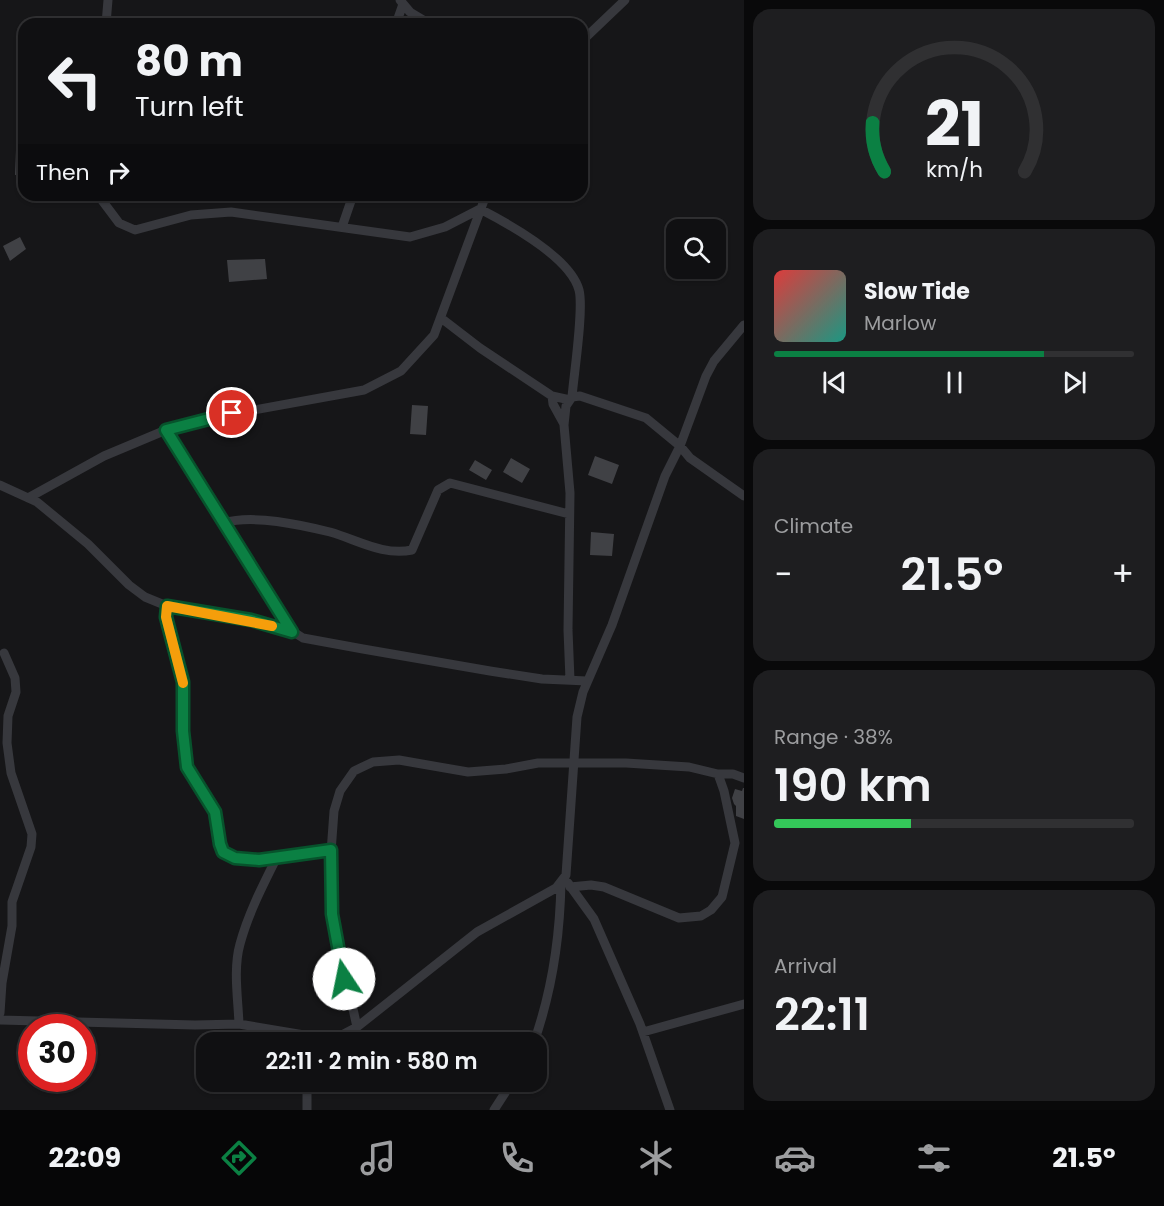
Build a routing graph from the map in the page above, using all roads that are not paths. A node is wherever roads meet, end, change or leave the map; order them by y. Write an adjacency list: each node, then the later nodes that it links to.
1 (108, 0): 4 (street)
2 (625, 0): 7 (street)
3 (401, 2): 5 (street); 6 (street)
4 (106, 18)
5 (397, 18)
6 (420, 18)
7 (588, 35)
8 (102, 201): 12 (street)
9 (351, 201): 12 (street)
10 (483, 201): 11 (street)
11 (480, 209): 12 (street); 13 (street); 16 (street)
12 (342, 227)
13 (441, 318): 15 (street); 18 (street)
14 (744, 325): 19 (street)
15 (552, 396): 16 (street); 17 (street)
16 (571, 398): 17 (street); 19 (street)
17 (564, 425): 23 (street)
18 (166, 430): 22 (street); 24 (street)
19 (680, 446): 21 (street); 29 (street)
20 (0, 485): 22 (street)
21 (744, 496)
22 (28, 498): 25 (street)
23 (569, 514): 24 (street); 28 (street)
24 (224, 523): 26 (street)
25 (167, 606): 26 (street); 34 (street)
26 (292, 632): 28 (street)
27 (4, 653): 38 (street)
28 (570, 680): 29 (street)
29 (587, 681): 30 (street)
30 (574, 763): 31 (street); 33 (street); 35 (street)
31 (718, 774): 32 (street); 36 (street)
32 (744, 778)
33 (331, 850): 34 (street); 41 (street)
34 (277, 857): 40 (street)
35 (563, 878): 36 (street); 41 (street); 44 (street)
36 (570, 887): 45 (street)
37 (744, 1004): 45 (street)
38 (0, 1013)
39 (0, 1020): 40 (street)
40 (239, 1024): 42 (street)
41 (357, 1027): 43 (street)
42 (286, 1032)
43 (348, 1032)
44 (537, 1032)
45 (643, 1032): 50 (street)
46 (308, 1092): 48 (street)
47 (506, 1092): 49 (street)
48 (307, 1110)
49 (494, 1110)
50 (670, 1110)

